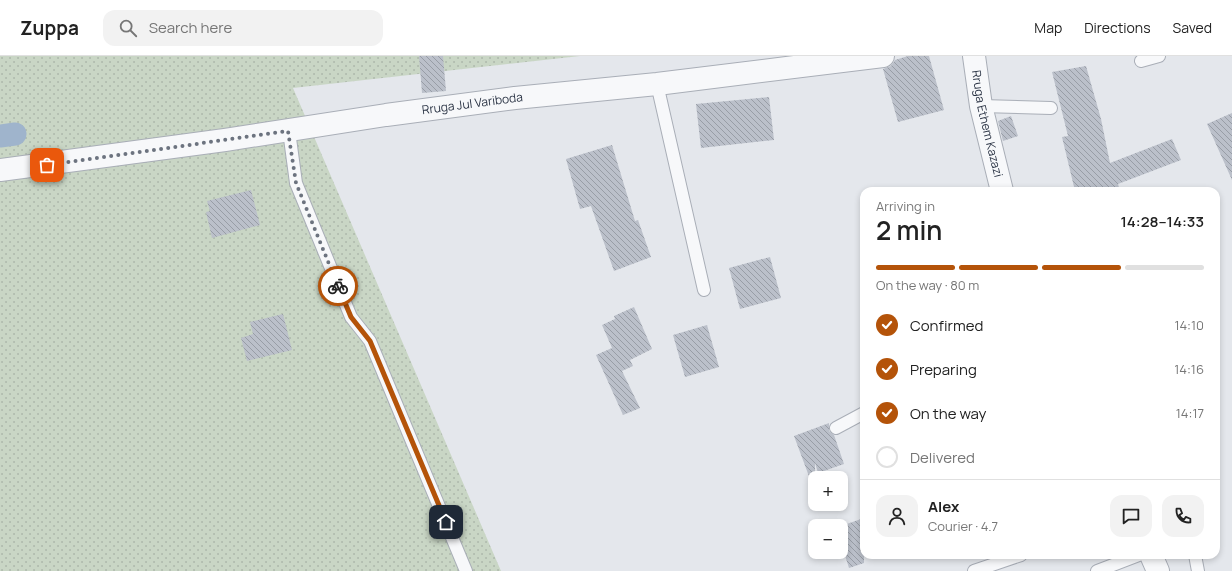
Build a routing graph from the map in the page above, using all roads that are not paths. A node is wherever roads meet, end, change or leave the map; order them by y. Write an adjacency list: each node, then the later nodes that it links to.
1 (883, 56): 5 (street, Rruga Jul Variboda)
2 (974, 56): 6 (street, Rruga Ethem Kazazi)
3 (1159, 56): 4 (lane)
4 (1141, 61)
5 (657, 84): 8 (street, Rruga Jul Variboda); 11 (lane)
6 (982, 106): 7 (lane); 10 (street, Rruga Ethem Kazazi)
7 (1051, 108)
8 (288, 131): 9 (street, Rruga Jul Variboda); 18 (lane)
9 (0, 170)
10 (1001, 187)
11 (704, 290)
12 (860, 415): 13 (lane)
13 (836, 428)
14 (1009, 559): 19 (lane)
15 (1128, 559): 20 (lane)
16 (1153, 559): 21 (street)
17 (1196, 559): 22 (lane)
18 (466, 571)
19 (974, 571)
20 (1097, 571)
21 (1158, 571)
22 (1198, 571)

